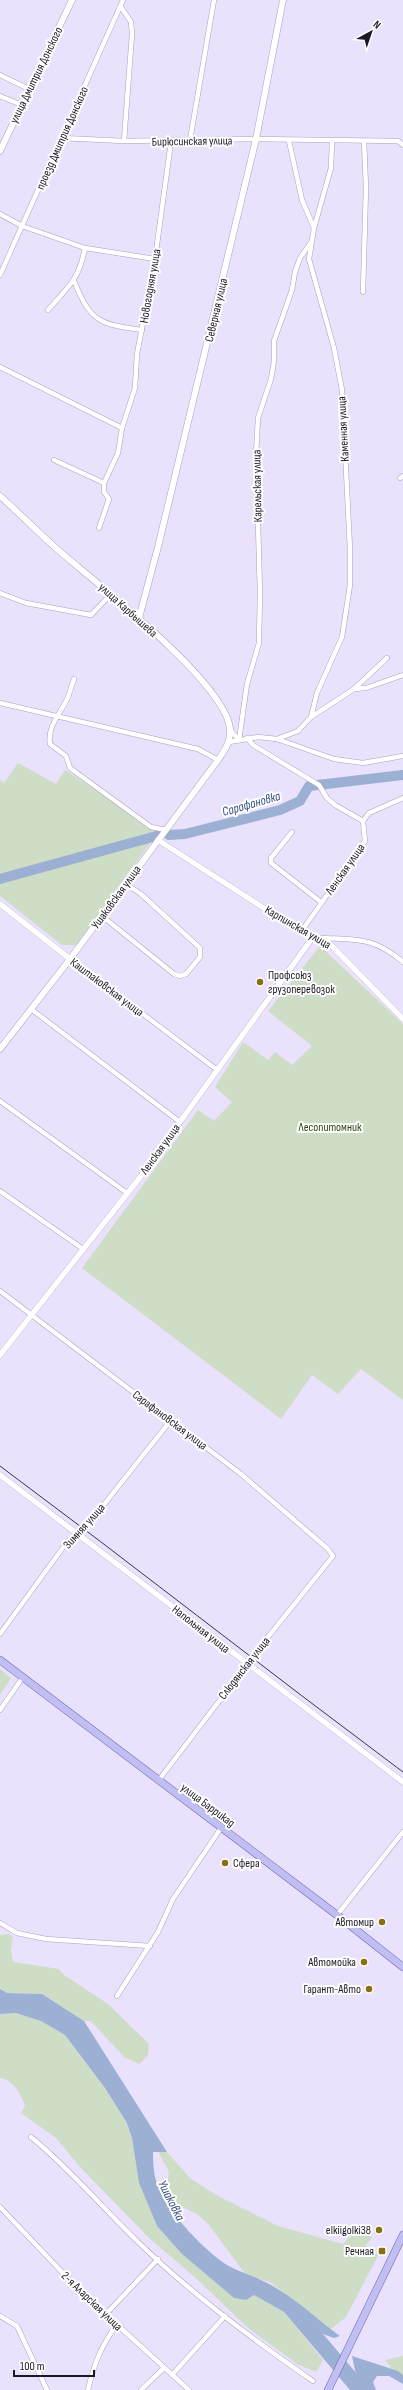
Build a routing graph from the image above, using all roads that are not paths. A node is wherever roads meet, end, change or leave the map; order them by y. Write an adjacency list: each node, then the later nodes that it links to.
1 (72, 0): 7 (main road, улица Дмитрия Донского)
2 (123, 0): 5 (street, проезд Дмитрия Донского)
3 (214, 0): 12 (street)
4 (283, 0): 11 (main road, Северная улица)
5 (121, 7): 10 (street, проезд Дмитрия Донского); 14 (street)
6 (0, 75): 7 (street)
7 (29, 89): 9 (main road, улица Дмитрия Донского)
8 (0, 96): 9 (street)
9 (22, 105): 19 (main road, улица Дмитрия Донского)
10 (62, 138): 14 (street, Бирюсинская улица); 21 (street, проезд Дмитрия Донского)
11 (256, 139): 12 (street, Бирюсинская улица); 13 (street, Бирюсинская улица); 39 (main road, Северная улица)
12 (190, 140): 15 (street, Бирюсинская улица)
13 (289, 141): 16 (street, Бирюсинская улица); 22 (street)
14 (124, 142): 15 (street, Бирюсинская улица)
15 (171, 142): 25 (street, Новогодняя улица)
16 (332, 142): 17 (street, Бирюсинская улица); 22 (street, Каменная улица)
17 (364, 142): 18 (street, Бирюсинская улица); 28 (street)
18 (403, 145)
19 (0, 151)
20 (0, 214): 21 (street)
21 (22, 226): 24 (street); 26 (street, проезд Дмитрия Донского)
22 (314, 228): 23 (street, Каменная улица)
23 (312, 241): 46 (street, Каменная улица); 50 (street, Карельская улица)
24 (85, 248): 25 (street); 27 (street)
25 (155, 259): 30 (street, Новогодняя улица)
26 (0, 275)
27 (74, 281): 29 (street); 30 (street)
28 (363, 292)
29 (48, 310)
30 (142, 330): 32 (street, Новогодняя улица)
31 (0, 367): 32 (street)
32 (122, 428): 34 (street, Новогодняя улица)
33 (54, 460): 34 (street)
34 (104, 483): 36 (street)
35 (0, 496): 38 (main road, улица Карбышева)
36 (99, 528)
37 (0, 593): 38 (street)
38 (111, 594): 39 (main road, улица Карбышева)
39 (139, 618): 47 (main road, улица Карбышева)
40 (387, 658): 43 (street)
41 (403, 675): 43 (street)
42 (74, 679): 45 (street)
43 (354, 689): 46 (street)
44 (0, 703): 45 (street)
45 (56, 716): 53 (street); 56 (street)
46 (311, 717): 49 (street)
47 (230, 729): 50 (street); 51 (main road, улица Карбышева)
48 (247, 738): 49 (street); 50 (street); 55 (street)
49 (277, 739): 52 (street)
50 (239, 740): 51 (street)
51 (229, 742): 53 (main road, Ушаковская улица)
52 (403, 756)
53 (218, 760): 56 (main road, Ушаковская улица)
54 (403, 798): 55 (street)
55 (363, 821): 60 (street, Ленская улица)
56 (166, 830): 58 (main road, Ушаковская улица)
57 (292, 832): 60 (street)
58 (158, 840): 59 (main road, Ушаковская улица); 63 (street, Карпинская улица)
59 (126, 884): 62 (main road, Ушаковская улица); 62 (street)
60 (321, 902): 63 (street, Ленская улица)
61 (0, 904): 66 (street, Каштаковская улица)
62 (102, 916): 66 (main road, Ушаковская улица)
63 (301, 932): 64 (street, Карпинская улица)
64 (313, 937): 65 (street, Карпинская улица); 71 (street, Ленская улица)
65 (322, 938): 67 (street); 69 (street, Карпинская улица)
66 (70, 959): 68 (main road, Ушаковская улица); 71 (street, Каштаковская улица)
67 (403, 962)
68 (31, 1009): 70 (main road, Ушаковская улица); 73 (street)
69 (403, 1019)
70 (0, 1050)
71 (216, 1069): 73 (street, Ленская улица)
72 (0, 1101): 75 (street)
73 (180, 1122): 75 (street, Ленская улица)
74 (0, 1191): 76 (street)
75 (126, 1193): 76 (street, Ленская улица)
76 (82, 1249): 78 (street, Ленская улица)
77 (0, 1291): 78 (street, Сарафановская улица)
78 (32, 1315): 79 (street, Ленская улица); 80 (street, Сарафановская улица)
79 (0, 1354)
80 (171, 1420): 82 (street, Зимняя улица); 83 (street, Сарафановская улица)
81 (0, 1475): 82 (street, Напольная улица)
82 (77, 1533): 84 (street, Зимняя улица); 86 (street, Напольная улица)
83 (333, 1556): 86 (street, Слюдянская улица)
84 (0, 1634)
85 (0, 1660): 87 (main road, улица Баррикад)
86 (248, 1664): 89 (street, Слюдянская улица); 90 (street, Напольная улица)
87 (23, 1677): 88 (street); 89 (main road, улица Баррикад)
88 (0, 1710)
89 (158, 1781): 91 (main road, улица Баррикад)
90 (403, 1782)
91 (221, 1828): 93 (main road, улица Баррикад); 95 (street)
92 (403, 1832): 93 (street)
93 (337, 1915): 96 (main road, улица Баррикад)
94 (0, 1923): 95 (street)
95 (150, 1946): 97 (street)
96 (402, 1964)
97 (117, 1996)
98 (31, 2137): 101 (street)
99 (0, 2207): 102 (street, 2-я Аларская улица)
100 (403, 2235): 113 (main road)
101 (158, 2259): 102 (street); 104 (street)
102 (106, 2314): 105 (street, 2-я Аларская улица)
103 (0, 2316): 109 (street)
104 (225, 2316): 107 (street); 108 (street)
105 (117, 2324): 106 (street, 2-я Аларская улица); 110 (street)
106 (164, 2368): 107 (street, 2-я Аларская улица); 111 (street)
107 (172, 2375): 112 (street, 2-я Аларская улица)
108 (313, 2381)
109 (47, 2390)
110 (88, 2390)
111 (141, 2390)
112 (188, 2390)
113 (328, 2390)

